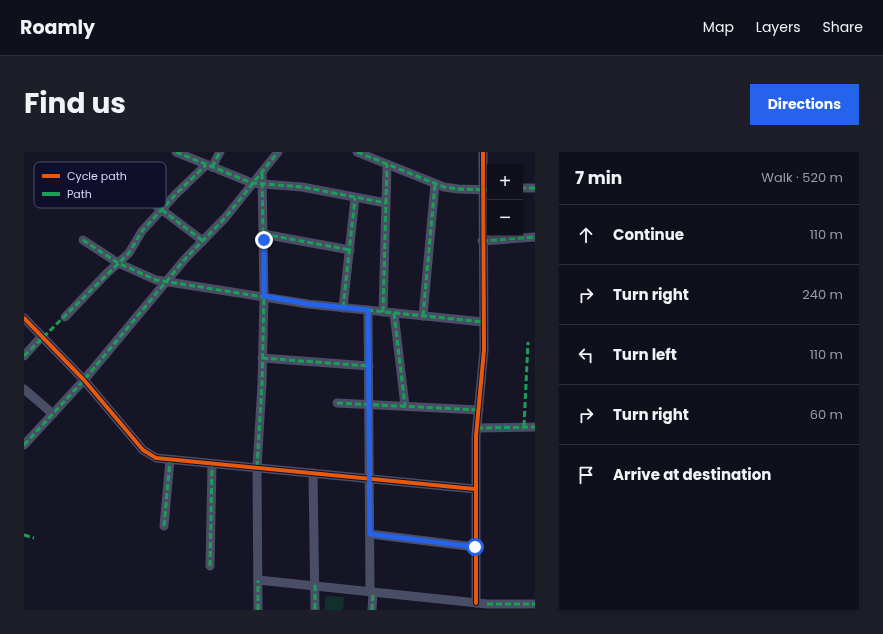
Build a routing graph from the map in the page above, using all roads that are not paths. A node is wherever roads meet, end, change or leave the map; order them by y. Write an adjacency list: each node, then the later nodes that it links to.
1 (176, 152): 8 (street)
2 (220, 152): 8 (street)
3 (278, 152): 9 (street)
4 (357, 152): 6 (street)
5 (482, 152): 15 (street)
6 (377, 156): 7 (street)
7 (387, 165): 12 (street); 17 (street)
8 (209, 166): 10 (street); 18 (street)
9 (262, 172): 10 (street); 11 (street)
10 (252, 183): 11 (street); 24 (street)
11 (262, 183): 16 (street); 21 (street)
12 (435, 184): 15 (street); 34 (street)
13 (523, 188): 14 (street)
14 (535, 188)
15 (486, 190): 25 (street)
16 (355, 198): 17 (street); 26 (street)
17 (386, 203): 32 (street)
18 (166, 206)
19 (159, 208): 20 (street)
20 (162, 210): 24 (street); 27 (street)
21 (263, 234): 26 (street); 29 (street)
22 (535, 237): 25 (street)
23 (83, 240): 27 (street)
24 (202, 241): 28 (street)
25 (482, 241): 37 (street)
26 (350, 250): 30 (street)
27 (118, 263): 28 (street); 35 (street)
28 (166, 282): 29 (street); 42 (street)
29 (264, 296): 30 (street); 40 (street)
30 (344, 308): 31 (street)
31 (368, 310): 32 (street); 41 (street)
32 (383, 312): 33 (street)
33 (394, 313): 34 (street); 46 (street)
34 (423, 316): 37 (street)
35 (65, 317)
36 (24, 318): 38 (street)
37 (483, 322): 47 (street)
38 (42, 336): 39 (street); 42 (street)
39 (24, 356)
40 (262, 358): 41 (street); 54 (street)
41 (369, 366): 45 (street)
42 (84, 380): 48 (street); 52 (street)
43 (24, 389): 48 (street)
44 (337, 403): 45 (street)
45 (370, 404): 46 (street); 56 (street)
46 (405, 406): 47 (street)
47 (479, 410): 50 (street)
48 (53, 414): 51 (street)
49 (535, 427): 50 (street)
50 (477, 428): 57 (street)
51 (24, 445)
52 (170, 460): 53 (street); 58 (street)
53 (212, 464): 54 (street); 61 (street)
54 (257, 467): 55 (street); 62 (street)
55 (313, 473): 56 (street); 63 (street)
56 (370, 479): 57 (street); 59 (street)
57 (475, 489): 60 (street)
58 (164, 526)
59 (370, 534): 60 (street); 64 (street)
60 (475, 547): 65 (street)
61 (210, 566)
62 (258, 580): 63 (street); 68 (street)
63 (315, 585): 64 (street); 69 (street)
64 (371, 591): 65 (street); 70 (street)
65 (476, 603): 67 (street)
66 (535, 604): 67 (street)
67 (487, 607)
68 (258, 610)
69 (315, 610)
70 (372, 610)

